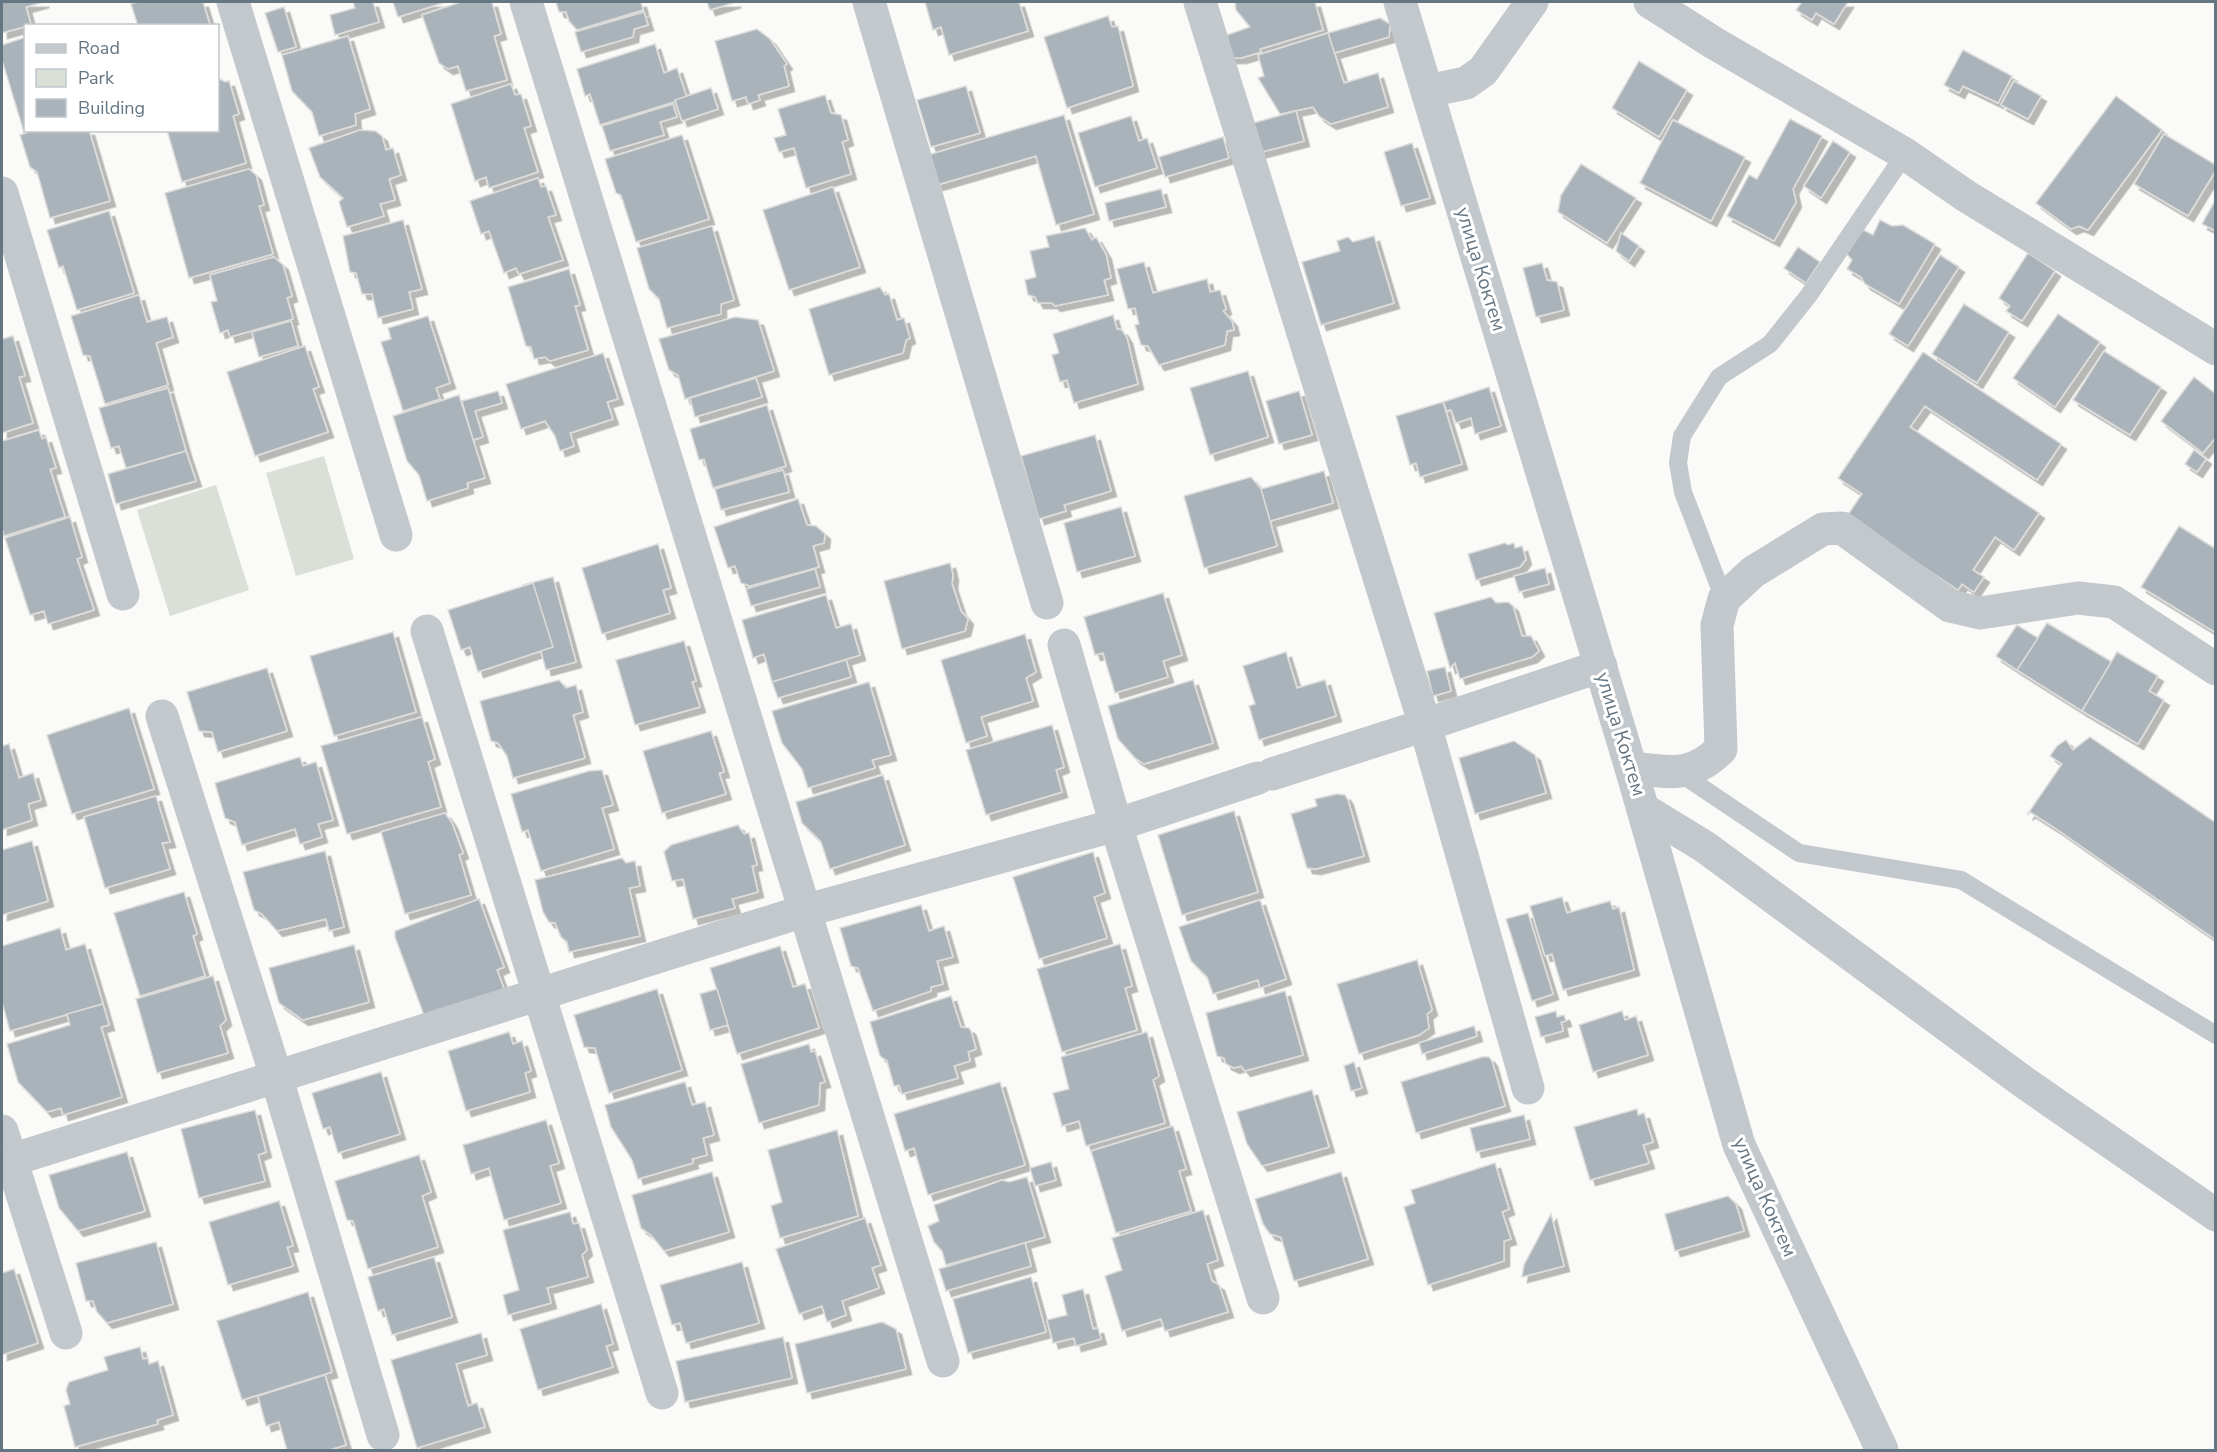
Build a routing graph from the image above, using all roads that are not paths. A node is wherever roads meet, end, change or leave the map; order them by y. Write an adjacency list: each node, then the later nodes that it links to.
1 (233, 2): 12 (street)
2 (526, 2): 26 (street)
3 (869, 2): 15 (street)
4 (1200, 2): 21 (street)
5 (1400, 2): 8 (street, улица Коктем)
6 (1532, 2): 8 (street)
7 (1650, 2): 9 (street)
8 (1428, 91): 18 (street, улица Коктем)
9 (1905, 154): 11 (street); 14 (lane)
10 (2, 193): 13 (street)
11 (2216, 349)
12 (396, 535)
13 (123, 594)
14 (1724, 599): 19 (street); 23 (street)
15 (1047, 603)
16 (427, 631): 27 (street)
17 (1064, 645): 25 (street)
18 (1600, 666): 21 (street); 22 (street, улица Коктем)
19 (2216, 669)
20 (162, 716): 29 (street)
21 (1425, 725): 25 (street); 30 (street)
22 (1631, 768): 23 (street); 24 (street, улица Коктем)
23 (1680, 773): 28 (lane)
24 (1643, 809): 32 (street); 38 (street, улица Коктем)
25 (1116, 825): 26 (street); 33 (street)
26 (804, 911): 27 (street); 35 (street)
27 (539, 995): 29 (street); 36 (street)
28 (2216, 1035)
29 (277, 1078): 31 (street); 37 (street)
30 (1528, 1088)
31 (4, 1152): 34 (street)
32 (2216, 1215)
33 (1263, 1299)
34 (66, 1333)
35 (943, 1361)
36 (662, 1393)
37 (383, 1435)
38 (1882, 1450)

